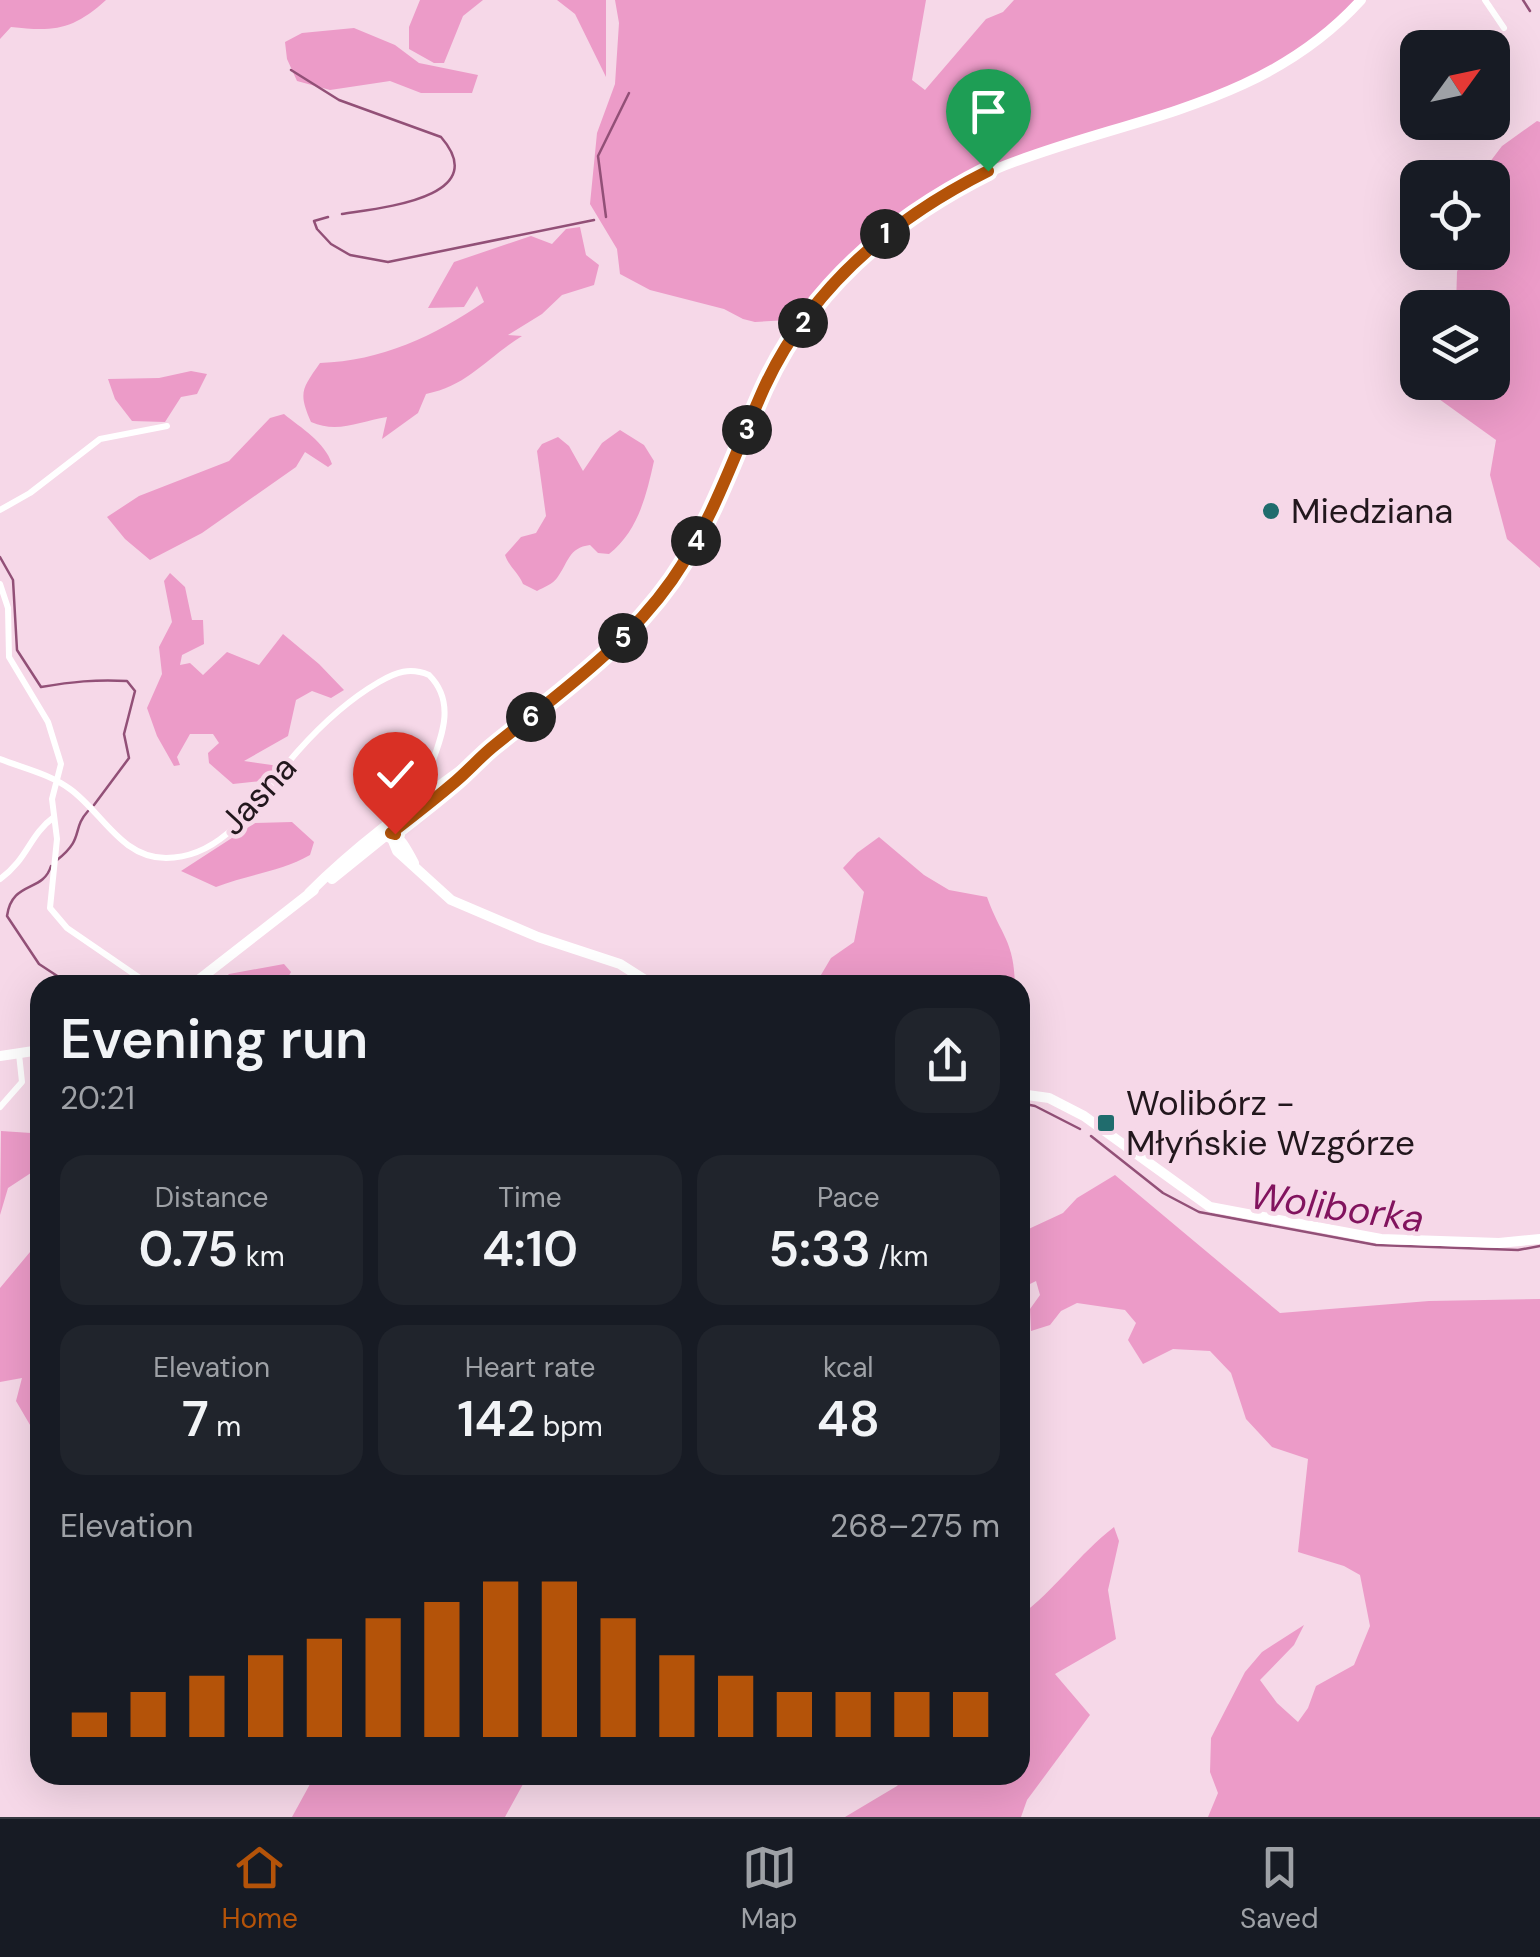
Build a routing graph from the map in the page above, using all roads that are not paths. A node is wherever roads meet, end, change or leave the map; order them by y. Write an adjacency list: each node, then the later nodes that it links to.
1 (1361, 0): 11 (main road)
2 (1484, 0): 3 (street)
3 (1504, 28)
4 (167, 426): 5 (street)
5 (0, 510)
6 (0, 584): 9 (street)
7 (0, 759): 9 (street, Jasna)
8 (432, 763): 9 (street, Jasna)
9 (58, 781): 10 (street)
10 (54, 818): 17 (street); 19 (street)
11 (399, 821): 12 (main road); 13 (main road)
12 (375, 835): 13 (main road); 18 (main road)
13 (396, 837): 14 (main road); 15 (main road); 16 (main road)
14 (366, 853): 15 (main road); 18 (main road)
15 (400, 856): 16 (main road)
16 (423, 876): 21 (main road)
17 (0, 879)
18 (309, 894): 20 (main road)
19 (136, 975)
20 (205, 975)
21 (637, 975)
22 (30, 1052): 23 (main road)
23 (19, 1054): 24 (main road); 26 (street)
24 (0, 1056)
25 (1030, 1095): 27 (main road)
26 (0, 1107)
27 (1540, 1238)

